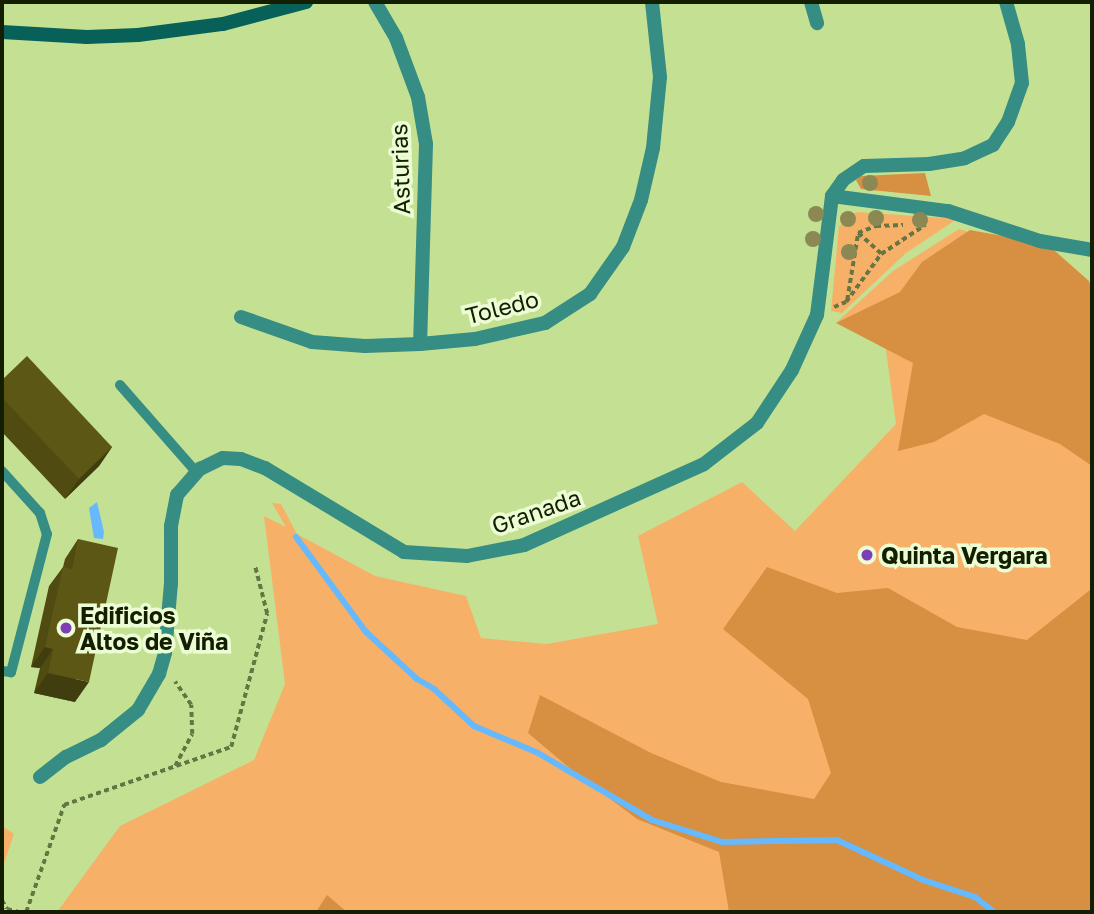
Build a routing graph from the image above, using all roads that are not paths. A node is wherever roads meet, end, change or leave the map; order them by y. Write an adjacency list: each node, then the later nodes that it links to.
1 (306, 2): 7 (street)
2 (375, 2): 11 (street, Asturias)
3 (652, 2): 11 (street, Toledo)
4 (811, 2): 6 (street)
5 (1006, 2): 8 (street)
6 (817, 23)
7 (2, 32)
8 (832, 196): 9 (street); 14 (street, Granada)
9 (1092, 250)
10 (241, 317): 11 (street, Toledo)
11 (420, 344)
12 (120, 386): 14 (lane)
13 (2, 471): 15 (lane)
14 (197, 473): 16 (street, Granada)
15 (2, 671)
16 (40, 777)

